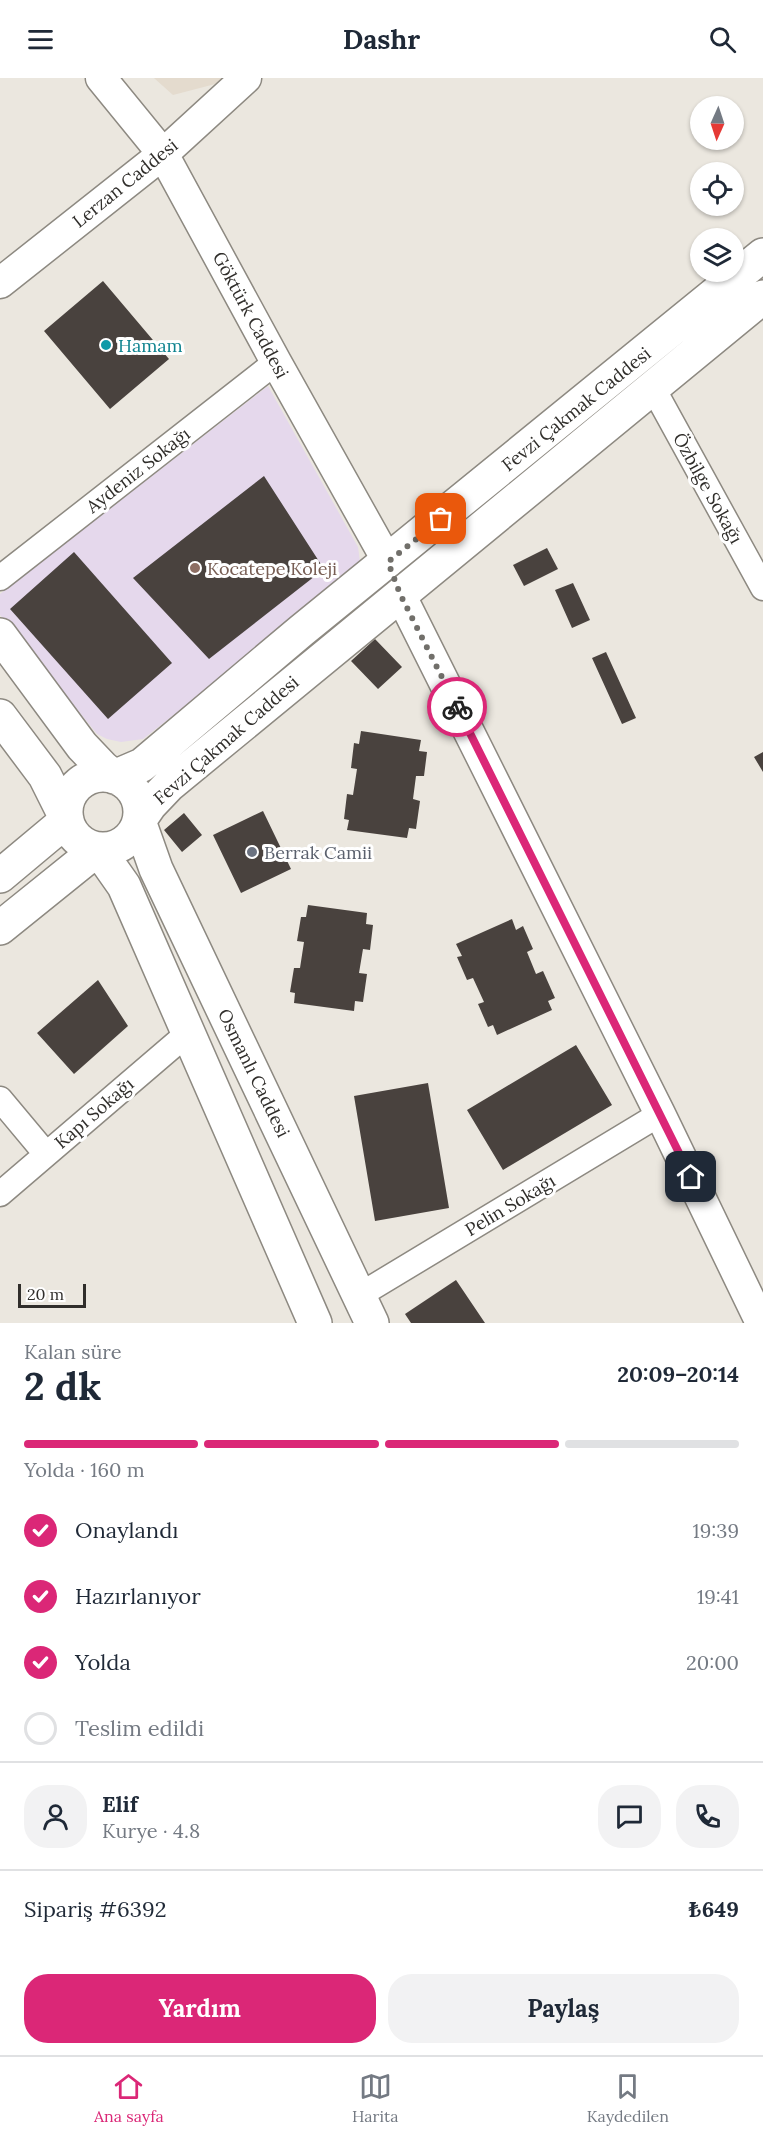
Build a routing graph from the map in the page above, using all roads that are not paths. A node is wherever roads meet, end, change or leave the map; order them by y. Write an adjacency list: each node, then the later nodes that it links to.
1 (101, 78): 3 (street, Göktürk Caddesi)
2 (246, 78): 3 (street, Lerzan Caddesi)
3 (164, 154): 5 (street, Lerzan Caddesi); 7 (street, Göktürk Caddesi)
4 (763, 255): 9 (main road, Fevzi Çakmak Caddesi)
5 (0, 283)
6 (763, 297): 8 (main road, Fevzi Çakmak Caddesi)
7 (276, 362): 9 (street, Göktürk Caddesi); 10 (street, Aydeniz Sokağı)
8 (652, 388): 11 (street, Özbilge Sokağı); 12 (main road, Fevzi Çakmak Caddesi)
9 (388, 562): 12 (main road); 15 (main road, Fevzi Çakmak Caddesi)
10 (0, 578)
11 (763, 588)
12 (400, 594): 17 (main road, Fevzi Çakmak Caddesi); 23 (street)
13 (0, 635): 15 (main road)
14 (0, 716): 16 (main road)
15 (114, 777): 16 (main road); 17 (main road)
16 (67, 820): 18 (main road); 19 (main road)
17 (139, 821): 18 (main road); 26 (main road, Osmanlı Caddesi)
18 (98, 849): 20 (main road); 21 (main road)
19 (0, 876)
20 (0, 928)
21 (188, 1033): 24 (street, Kapı Sokağı); 27 (main road)
22 (0, 1099): 24 (street)
23 (660, 1114): 26 (street, Pelin Sokağı); 28 (street)
24 (46, 1154): 25 (street, Kapı Sokağı)
25 (0, 1194)
26 (366, 1309)
27 (315, 1323)
28 (761, 1323)

